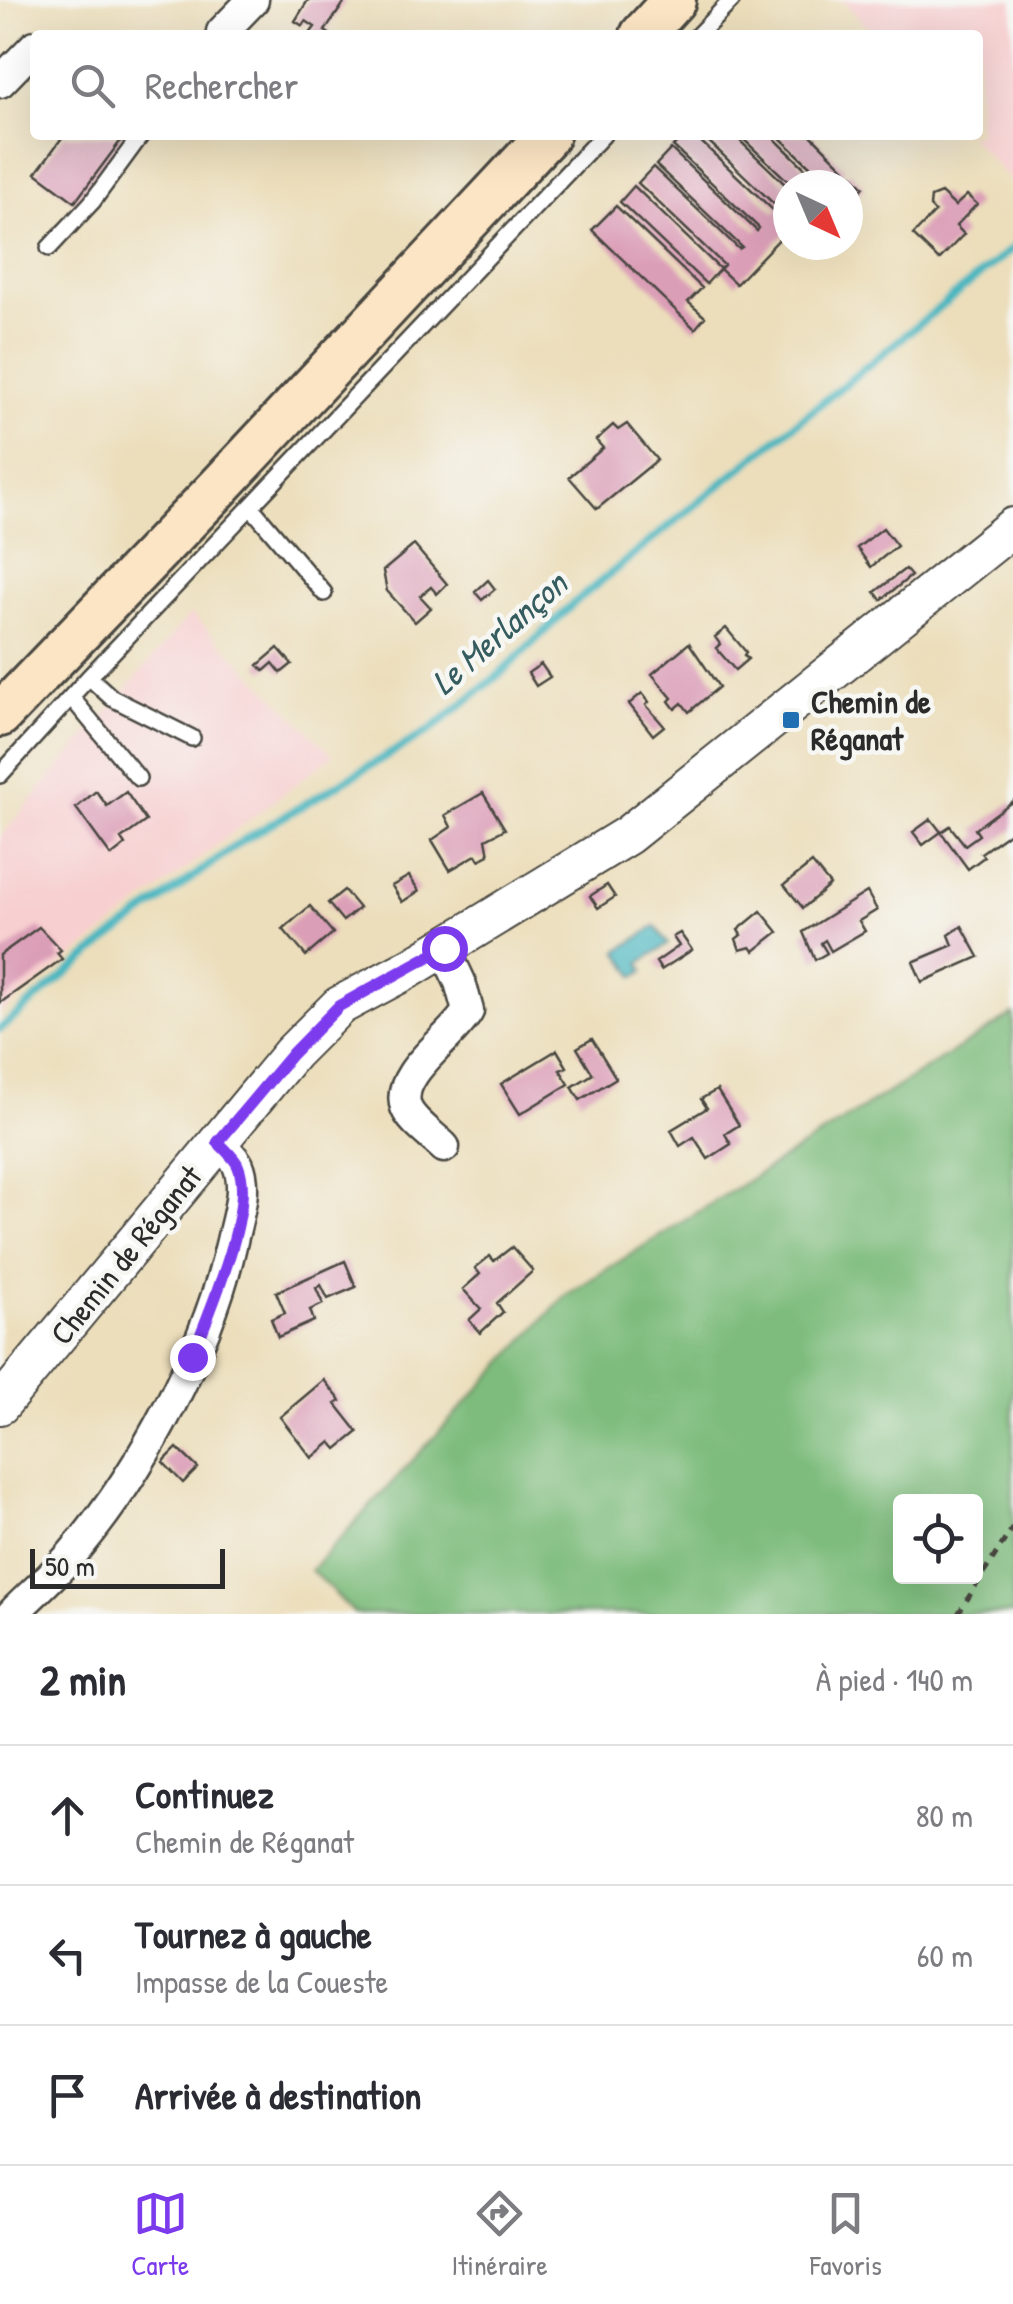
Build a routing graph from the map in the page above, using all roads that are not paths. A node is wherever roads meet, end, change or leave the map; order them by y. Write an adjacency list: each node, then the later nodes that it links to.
1 (253, 0): 4 (street)
2 (674, 0): 5 (main road)
3 (732, 0): 6 (lane)
4 (223, 30)
5 (647, 30)
6 (703, 30)
7 (30, 48): 8 (street)
8 (0, 82)
9 (137, 140): 12 (lane)
10 (543, 140): 18 (main road)
11 (598, 140): 13 (lane)
12 (49, 248)
13 (250, 506): 15 (lane); 16 (lane)
14 (1013, 527): 22 (street, Chemin de Réganat)
15 (324, 592)
16 (88, 678): 17 (lane); 19 (lane)
17 (71, 697): 20 (lane); 21 (lane)
18 (0, 715)
19 (192, 738)
20 (0, 775)
21 (138, 778)
22 (444, 948): 23 (street, Chemin de Réganat); 24 (street)
23 (218, 1142): 25 (street, Chemin de Réganat); 26 (street)
24 (444, 1147)
25 (0, 1406)
26 (12, 1614)

